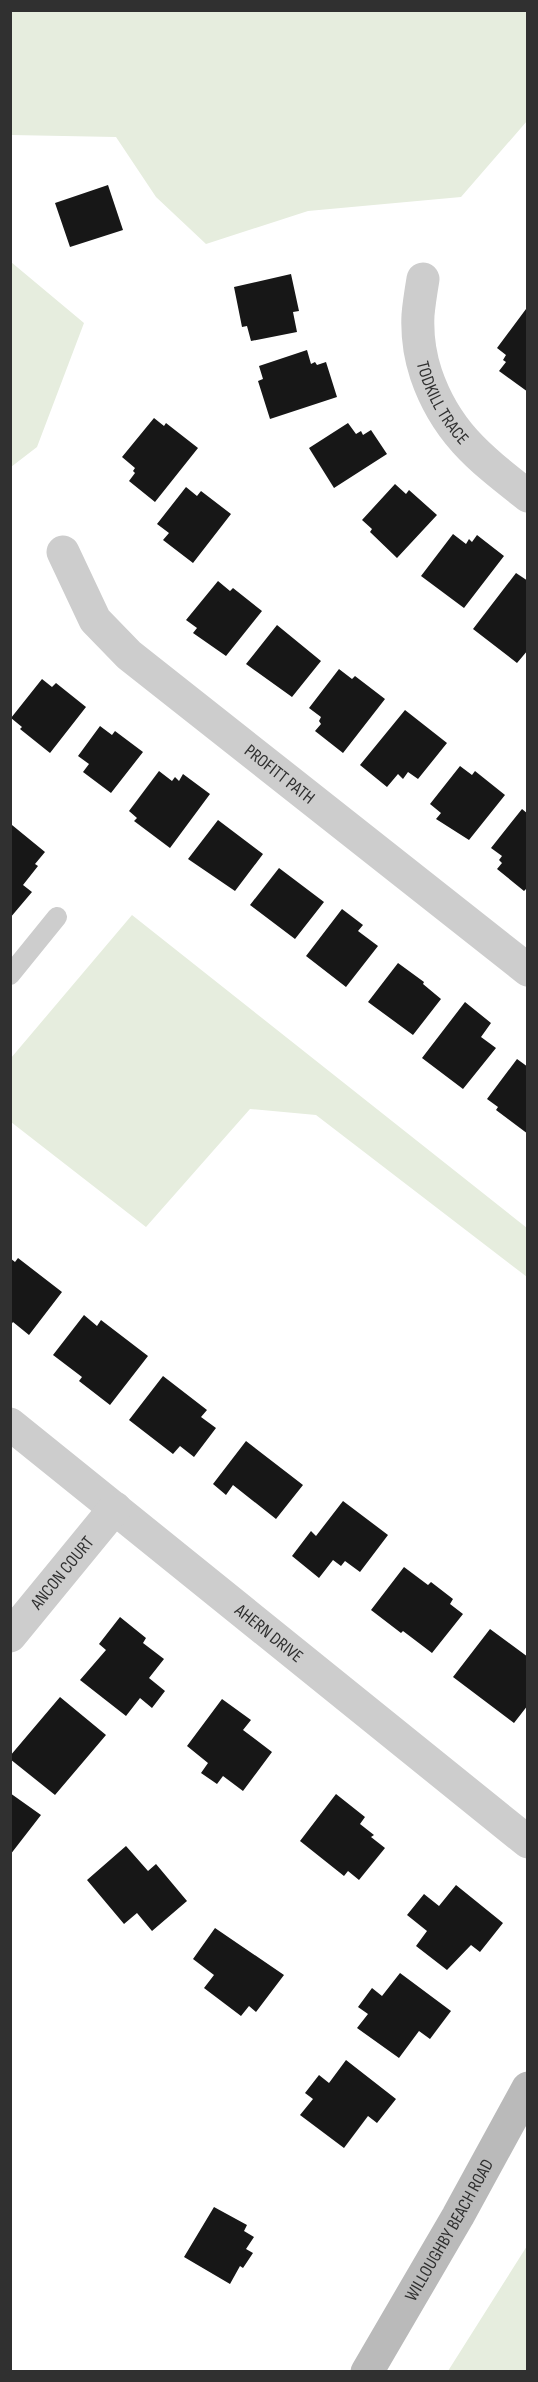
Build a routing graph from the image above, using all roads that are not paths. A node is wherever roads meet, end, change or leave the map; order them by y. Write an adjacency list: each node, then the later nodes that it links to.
1 (423, 279): 2 (street, TODKILL TRACE)
2 (528, 496)
3 (63, 552): 5 (street, PROFITT PATH)
4 (57, 917): 6 (lane)
5 (528, 970)
6 (10, 975)
7 (10, 1424): 8 (street, AHERN DRIVE)
8 (115, 1508): 9 (street, ANCON COURT); 10 (street, AHERN DRIVE)
9 (10, 1636)
10 (528, 1842)
11 (528, 2088): 12 (street, WILLOUGHBY BEACH ROAD)
12 (367, 2372)

